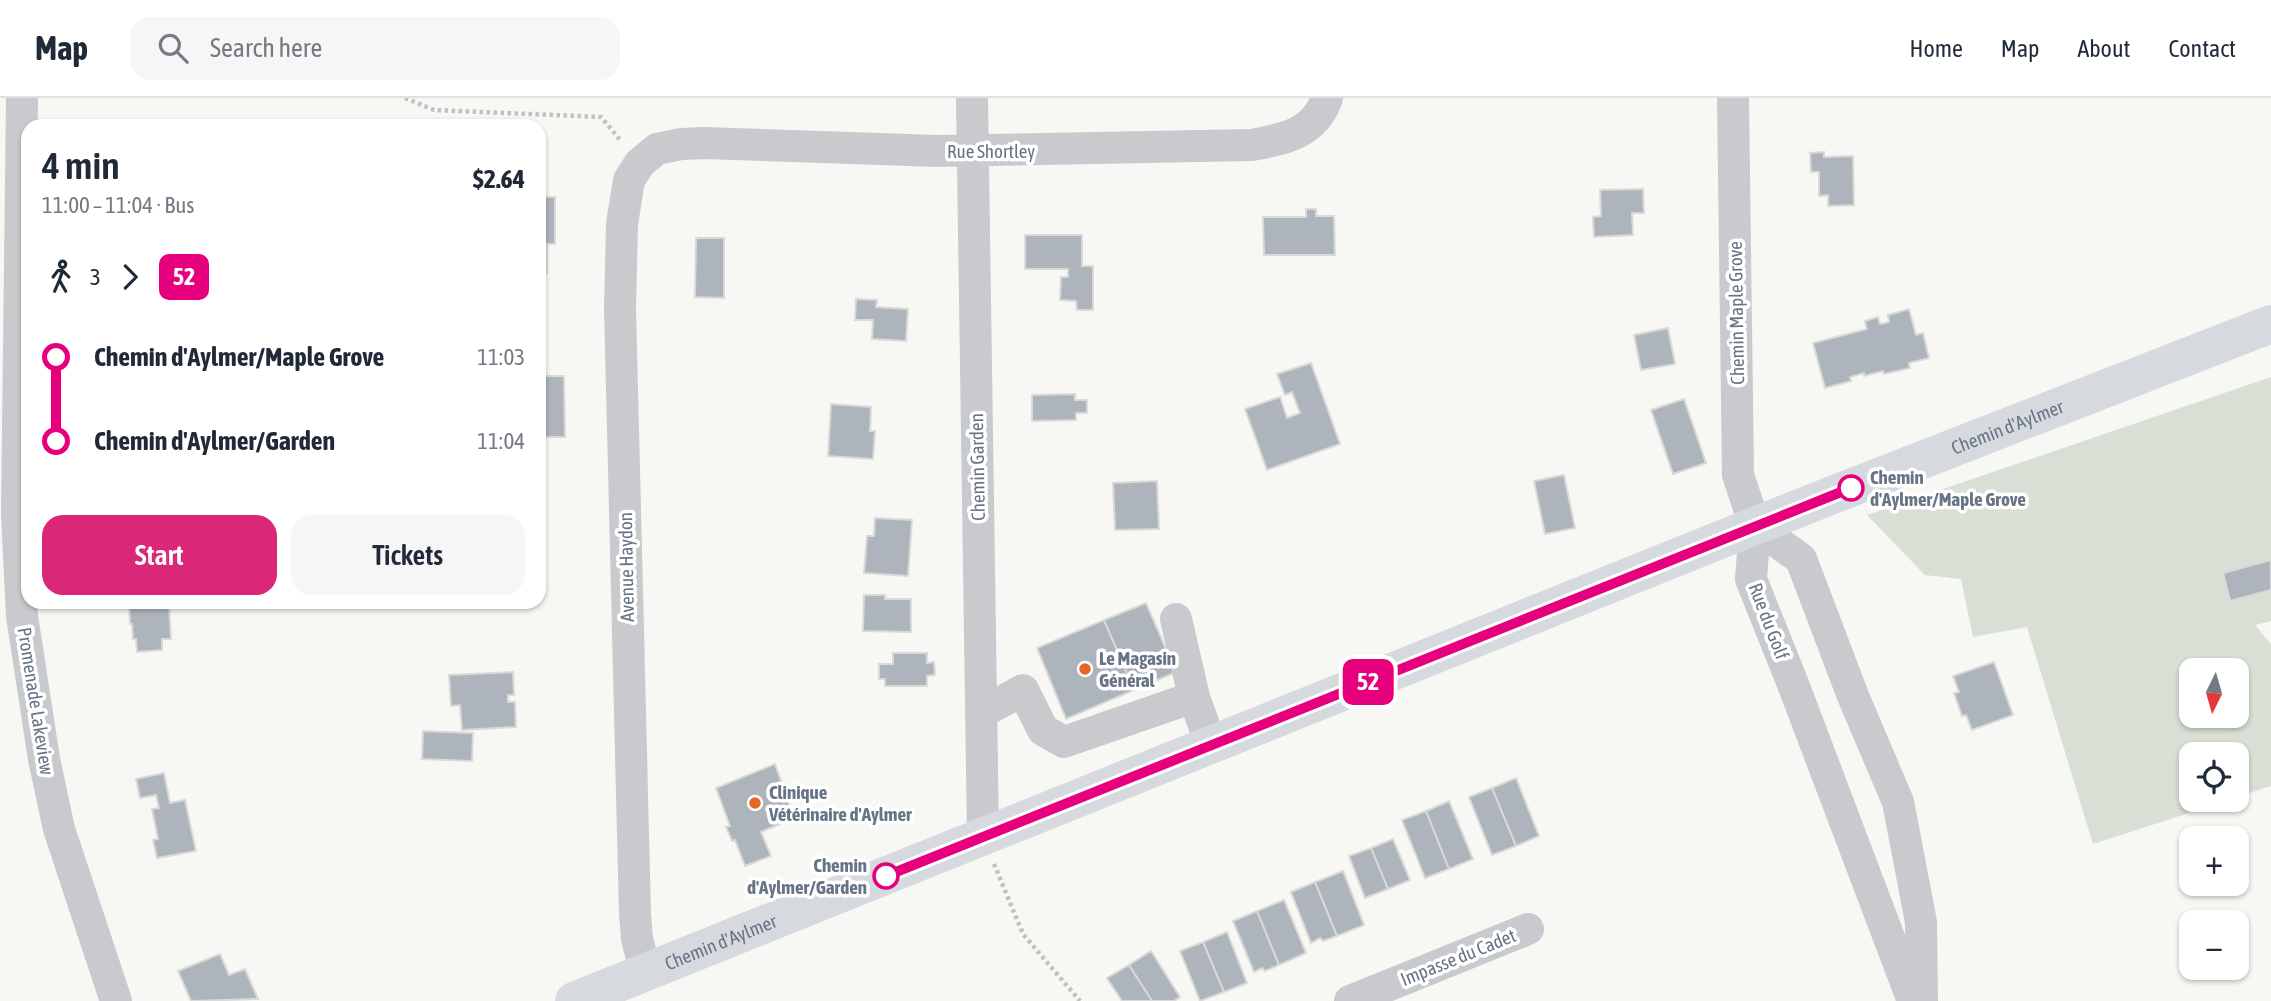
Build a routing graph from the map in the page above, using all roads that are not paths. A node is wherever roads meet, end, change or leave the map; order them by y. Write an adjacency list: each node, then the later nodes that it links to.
1 (22, 98): 5 (street, Promenade Lakeview)
2 (972, 98): 7 (street, Chemin Garden)
3 (1327, 98): 7 (street, Rue Shortley)
4 (1733, 98): 10 (street, Chemin Maple Grove)
5 (21, 119)
6 (21, 139): 11 (street, Promenade Lakeview)
7 (973, 151): 8 (street, Rue Shortley); 15 (street, Chemin Garden)
8 (640, 163): 19 (street, Avenue Haydon)
9 (2271, 324): 10 (main road, Chemin d'Aylmer)
10 (1755, 526): 16 (main road, Chemin d'Aylmer); 23 (street, Rue du Golf); 24 (street)
11 (21, 596)
12 (22, 609): 20 (street, Promenade Lakeview)
13 (1176, 619): 14 (street)
14 (1194, 697): 15 (street); 16 (street)
15 (981, 713): 17 (street, Chemin Garden)
16 (1211, 745): 17 (main road, Chemin d'Aylmer)
17 (983, 836): 19 (main road, Chemin d'Aylmer)
18 (1528, 929): 22 (street, Impasse du Cadet)
19 (646, 973): 21 (main road, Chemin d'Aylmer)
20 (116, 1001)
21 (574, 1001)
22 (1350, 1001)
23 (1913, 1001)
24 (1922, 1001)

